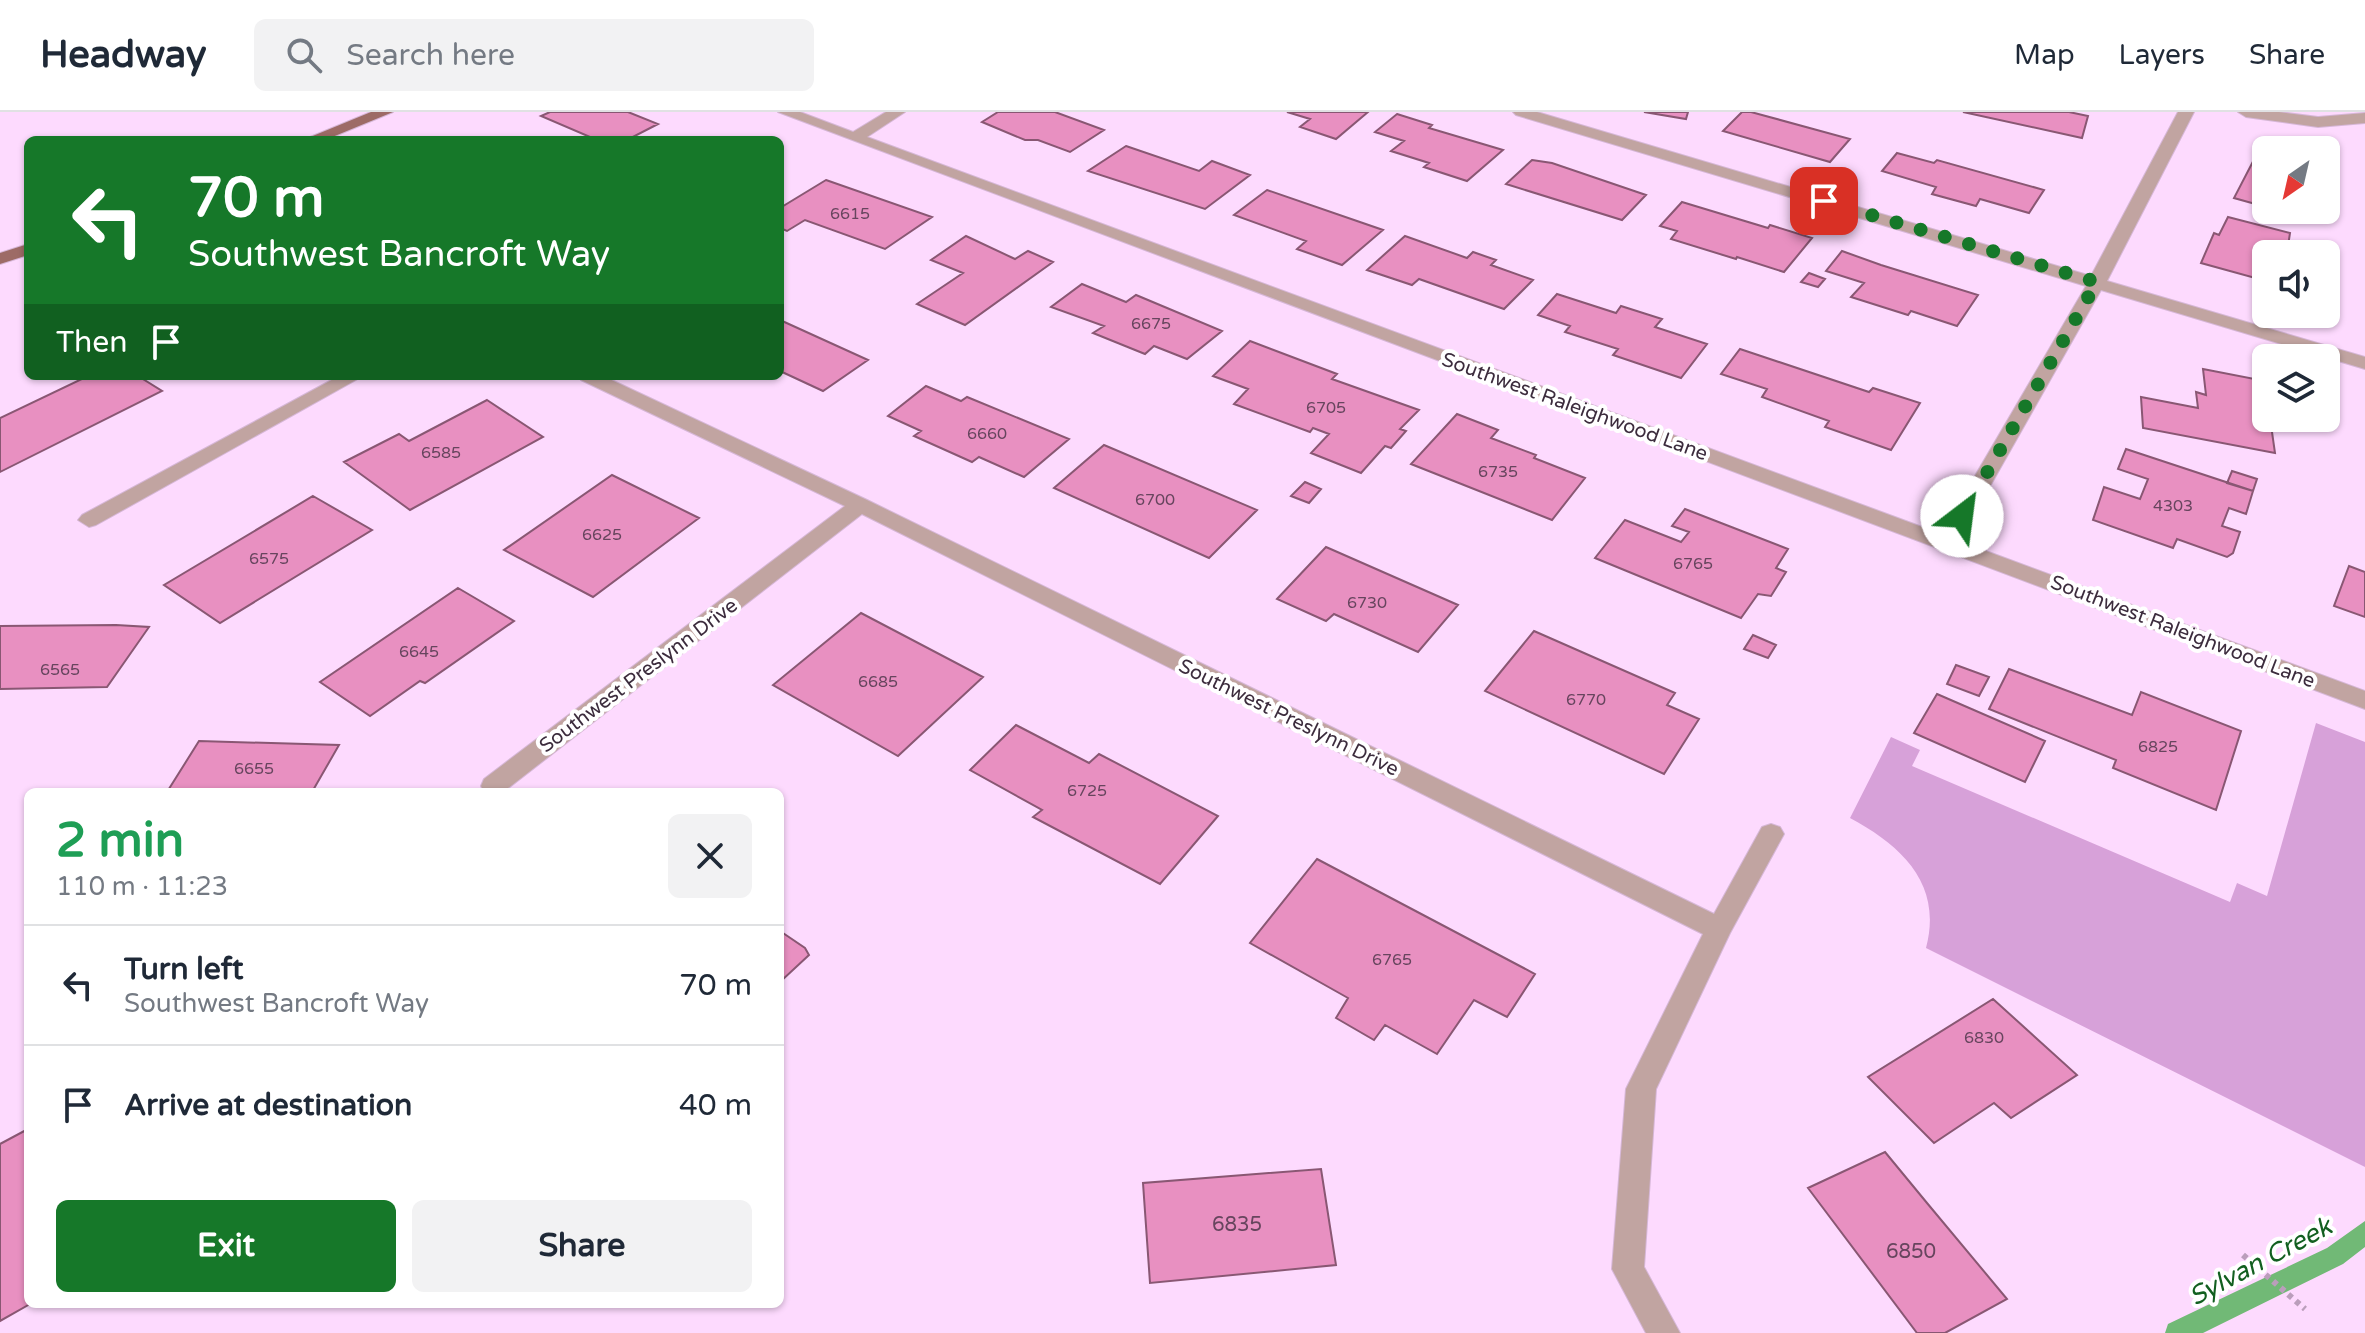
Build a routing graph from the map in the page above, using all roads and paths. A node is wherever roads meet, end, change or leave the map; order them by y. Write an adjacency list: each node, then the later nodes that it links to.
1 (385, 112): 8 (main road)
2 (786, 112): 9 (street, Southwest Raleighwood Lane)
3 (897, 112): 9 (street)
4 (1521, 112): 12 (street)
5 (2186, 112): 12 (street)
6 (2246, 112): 7 (street)
7 (2365, 118)
8 (322, 136)
9 (855, 137): 18 (street, Southwest Raleighwood Lane)
10 (24, 250): 11 (main road)
11 (0, 259)
12 (2097, 282): 13 (street); 18 (street)
13 (2365, 363)
14 (346, 380): 17 (street)
15 (596, 380): 16 (street, Southwest Preslynn Drive)
16 (860, 505): 20 (street, Southwest Preslynn Drive); 22 (street, Southwest Preslynn Drive)
17 (89, 520)
18 (1947, 542): 19 (street, Southwest Raleighwood Lane)
19 (2365, 700)
20 (493, 786)
21 (1771, 834): 22 (street)
22 (1719, 929): 25 (street)
23 (2243, 1255): 24 (path)
24 (2305, 1309)
25 (1664, 1333)

